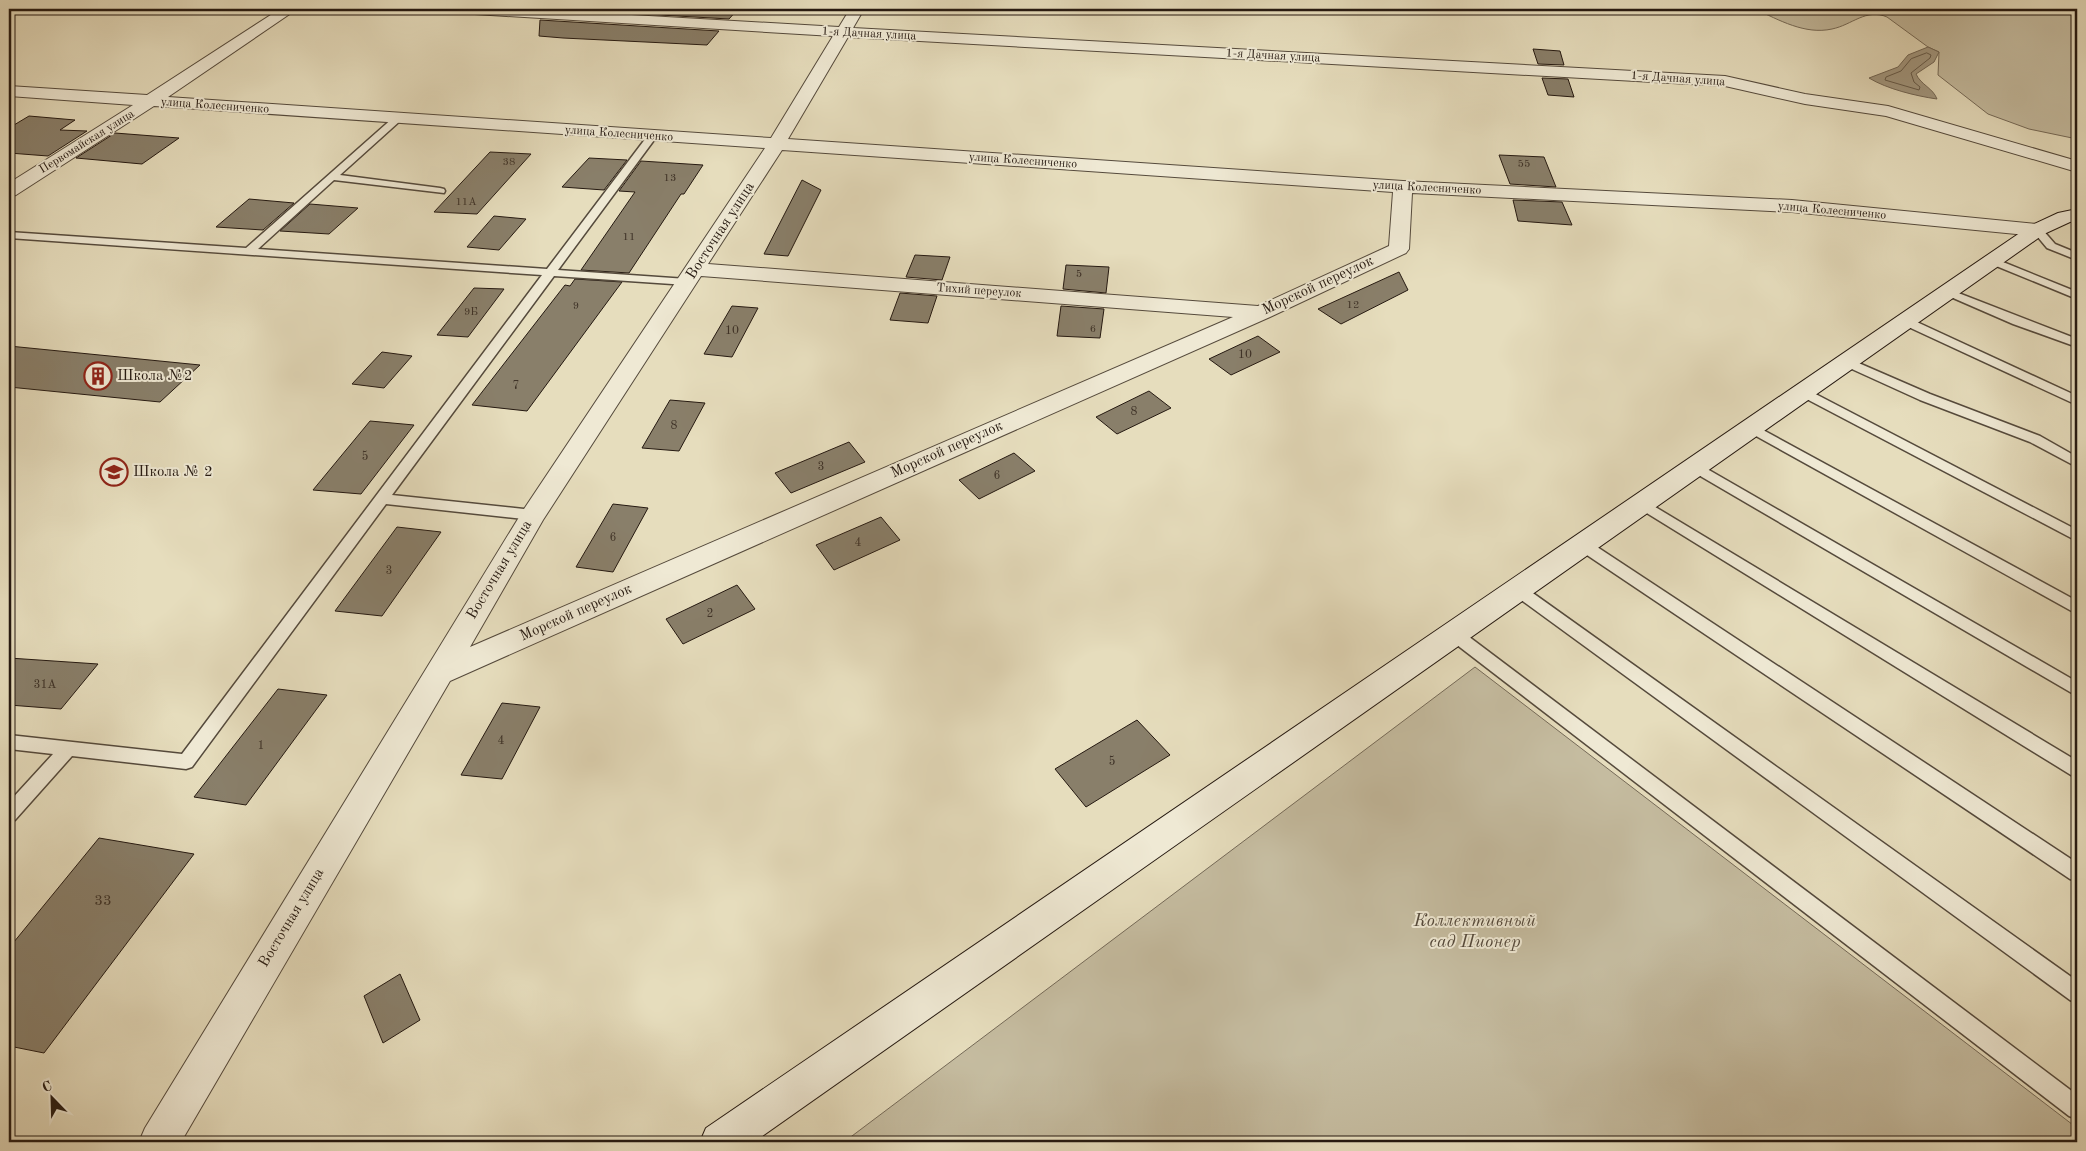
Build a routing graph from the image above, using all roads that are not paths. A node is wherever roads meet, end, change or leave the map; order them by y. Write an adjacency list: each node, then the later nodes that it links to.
1 (290, 9): 6 (street, Первомайская улица)
2 (459, 9): 4 (street, 1-я Дачная улица)
3 (857, 9): 4 (street, Восточная улица)
4 (842, 32): 9 (street, Восточная улица); 10 (street, 1-я Дачная улица)
5 (9, 91): 6 (street, улица Колесниченко)
6 (150, 102): 7 (street, улица Колесниченко); 13 (street, Первомайская улица)
7 (397, 120): 8 (street, улица Колесниченко); 11 (lane)
8 (652, 136): 9 (street, улица Колесниченко); 21 (lane)
9 (777, 143): 12 (street, улица Колесниченко); 22 (street, Восточная улица)
10 (2077, 167)
11 (332, 177): 14 (lane); 18 (lane)
12 (1403, 187): 16 (street, улица Колесниченко); 25 (street, Морской переулок)
13 (9, 191)
14 (440, 191)
15 (2077, 215): 16 (street)
16 (2037, 230): 19 (lane); 20 (street)
17 (9, 235): 18 (lane)
18 (248, 252): 21 (lane)
19 (2077, 257)
20 (1993, 261): 23 (street); 24 (lane)
21 (550, 273): 22 (lane); 34 (lane)
22 (691, 276): 25 (street, Тихий переулок); 36 (street, Восточная улица)
23 (1948, 292): 26 (street); 27 (lane)
24 (2077, 296)
25 (1262, 312): 42 (street, Морской переулок)
26 (1906, 321): 28 (street); 30 (lane)
27 (2077, 343)
28 (1848, 362): 29 (street); 32 (lane)
29 (1804, 392): 31 (street); 37 (lane)
30 (2077, 401)
31 (1752, 428): 33 (street); 40 (lane)
32 (2077, 463)
33 (1695, 467): 35 (street); 43 (lane)
34 (381, 499): 36 (lane); 45 (lane)
35 (1642, 504): 38 (street); 46 (lane)
36 (533, 516): 42 (street, Восточная улица)
37 (2077, 536)
38 (1583, 545): 39 (street); 48 (lane)
39 (1518, 590): 41 (street); 49 (lane)
40 (2077, 608)
41 (1454, 634): 50 (lane); 52 (street)
42 (438, 673): 51 (street, Восточная улица)
43 (2077, 690)
44 (9, 742): 45 (lane)
45 (68, 749): 47 (lane)
46 (2077, 770)
47 (9, 814)
48 (2077, 873)
49 (2077, 993)
50 (2077, 1108)
51 (159, 1142)
52 (720, 1142)

